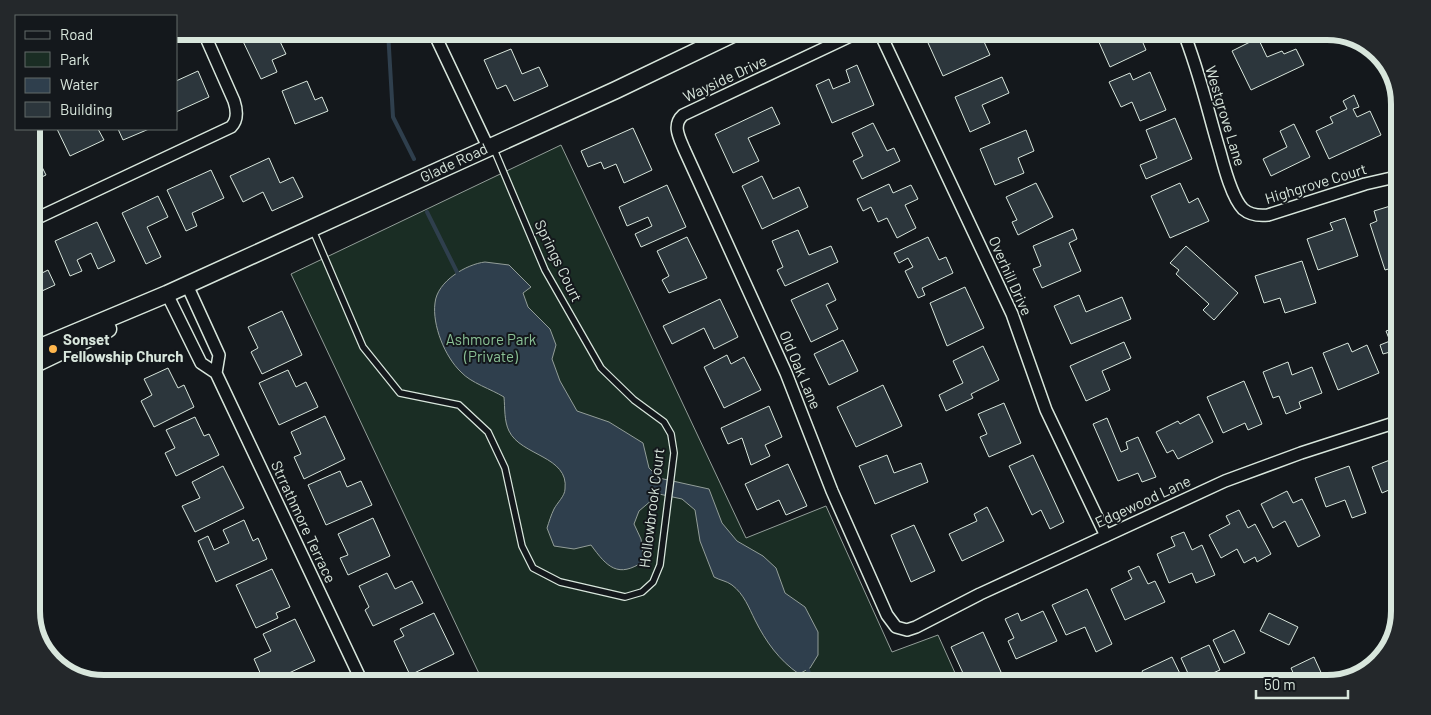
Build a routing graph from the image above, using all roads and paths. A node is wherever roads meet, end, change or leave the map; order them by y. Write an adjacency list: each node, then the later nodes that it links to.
1 (207, 40): 11 (street)
2 (437, 40): 8 (street)
3 (720, 40): 8 (main road, Glade Road)
4 (842, 40): 7 (street, Wayside Drive)
5 (883, 40): 20 (street, Overhill Drive)
6 (1186, 40): 10 (street, Westgrove Lane)
7 (683, 115): 21 (street, Old Oak Lane)
8 (490, 146): 12 (main road, Glade Road); 18 (lane, Springs Court)
9 (1391, 178): 10 (street, Highgrove Court)
10 (1242, 208)
11 (40, 217)
12 (312, 228): 13 (main road, Glade Road); 18 (lane, Hollowbrook Court)
13 (187, 285): 14 (main road, Glade Road); 17 (street, Strrathmore Terrace)
14 (167, 294): 15 (main road, Glade Road); 16 (main road, Glade Road); 17 (street, Strrathmore Terrace)
15 (40, 347)
16 (40, 362)
17 (216, 373): 22 (street, Strrathmore Terrace)
18 (613, 380)
19 (1391, 424): 20 (street, Edgewood Lane)
20 (1106, 536): 21 (street, Edgewood Lane)
21 (907, 630)
22 (359, 675)

